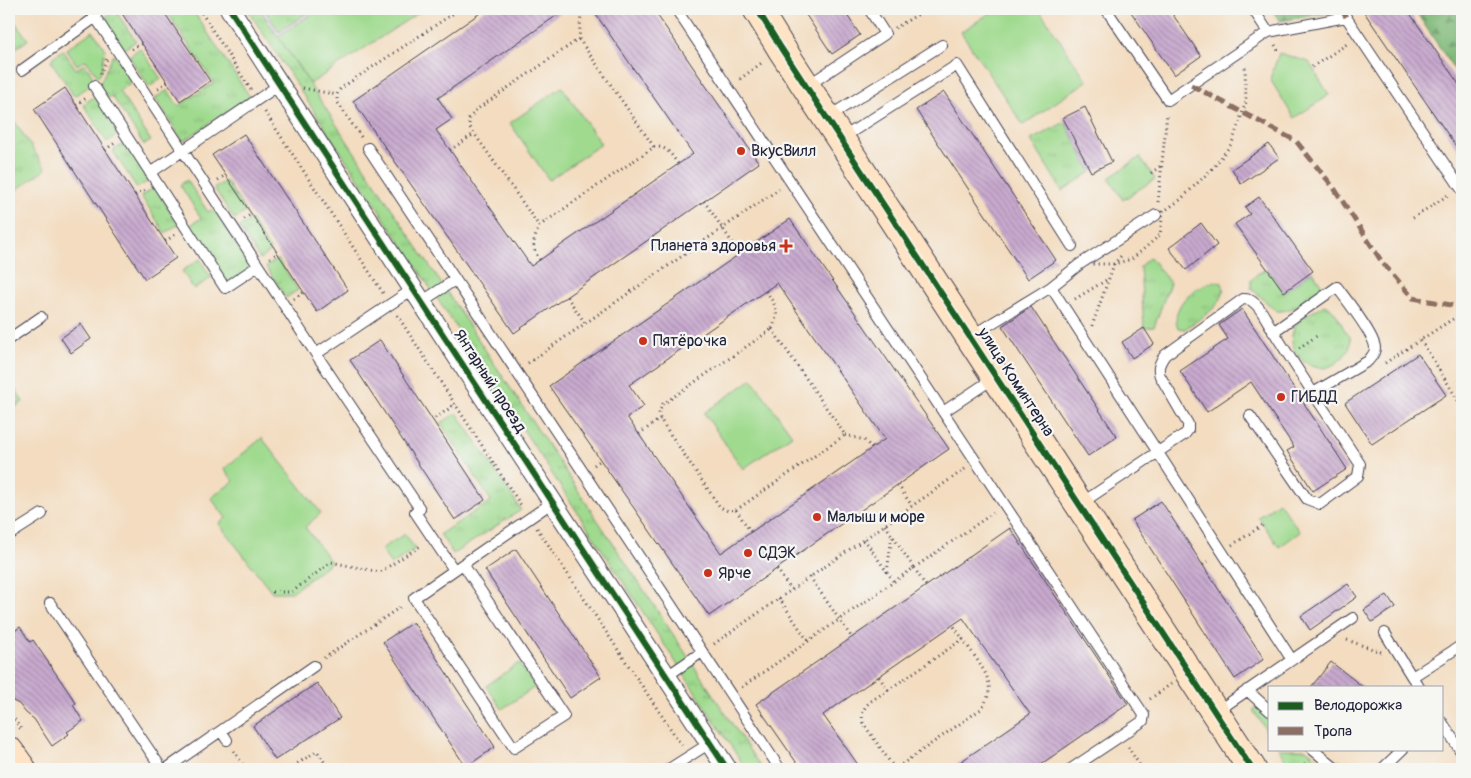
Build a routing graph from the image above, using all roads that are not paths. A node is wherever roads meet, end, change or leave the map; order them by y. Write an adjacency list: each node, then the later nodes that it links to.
1 (230, 9): 11 (street, Янтарный проезд)
2 (757, 9): 13 (street, улица Коминтерна)
3 (869, 9): 13 (lane)
4 (1106, 9): 8 (lane)
5 (1253, 9): 8 (lane)
6 (678, 10): 32 (lane)
7 (93, 13): 10 (lane); 16 (lane)
8 (1268, 32): 18 (lane)
9 (942, 45): 14 (lane)
10 (22, 70)
11 (279, 84): 16 (lane); 24 (street, Янтарный проезд)
12 (94, 86): 17 (lane)
13 (807, 86): 14 (street, улица Коминтерна)
14 (834, 128): 20 (lane); 27 (street, улица Коминтерна)
15 (368, 148): 22 (lane)
16 (183, 151): 17 (lane); 21 (lane)
17 (150, 173): 21 (lane)
18 (1462, 190)
19 (1156, 215): 23 (lane)
20 (1072, 246)
21 (258, 266): 29 (lane)
22 (455, 280): 24 (lane); 44 (lane)
23 (1051, 287): 27 (lane); 34 (lane)
24 (417, 296): 29 (lane); 35 (street, Янтарный проезд)
25 (41, 318): 28 (lane)
26 (1273, 332): 31 (lane); 31 (lane); 34 (lane)
27 (970, 337): 30 (street, улица Коминтерна)
28 (9, 339)
29 (316, 354): 39 (lane)
30 (996, 377): 32 (lane); 36 (street, улица Коминтерна)
31 (1313, 393): 33 (lane)
32 (943, 412): 64 (lane)
33 (1250, 416)
34 (1158, 453): 36 (lane); 45 (lane)
35 (553, 502): 39 (lane); 47 (street, Янтарный проезд)
36 (1080, 505): 52 (street, улица Коминтерна)
37 (42, 514): 38 (lane)
38 (9, 535)
39 (459, 567): 39 (lane)
40 (50, 603): 60 (lane)
41 (1353, 618): 45 (lane)
42 (1385, 633): 48 (lane)
43 (1462, 645): 48 (lane)
44 (702, 652): 47 (lane); 63 (lane)
45 (1292, 660): 50 (lane)
46 (314, 666): 60 (lane)
47 (667, 676): 54 (street, Янтарный проезд)
48 (1412, 677): 49 (lane)
49 (1417, 686)
50 (1247, 690): 51 (lane); 52 (lane)
51 (1268, 709)
52 (1215, 712): 65 (street, улица Коминтерна)
53 (1444, 725): 58 (lane)
54 (710, 743): 61 (lane); 62 (street, Янтарный проезд)
55 (1313, 750): 66 (lane)
56 (1402, 750): 67 (lane)
57 (9, 751): 59 (street)
58 (1462, 753)
59 (22, 769)
60 (164, 769)
61 (669, 769)
62 (727, 769)
63 (780, 769)
64 (1071, 769)
65 (1252, 769)
66 (1342, 769)
67 (1382, 769)

